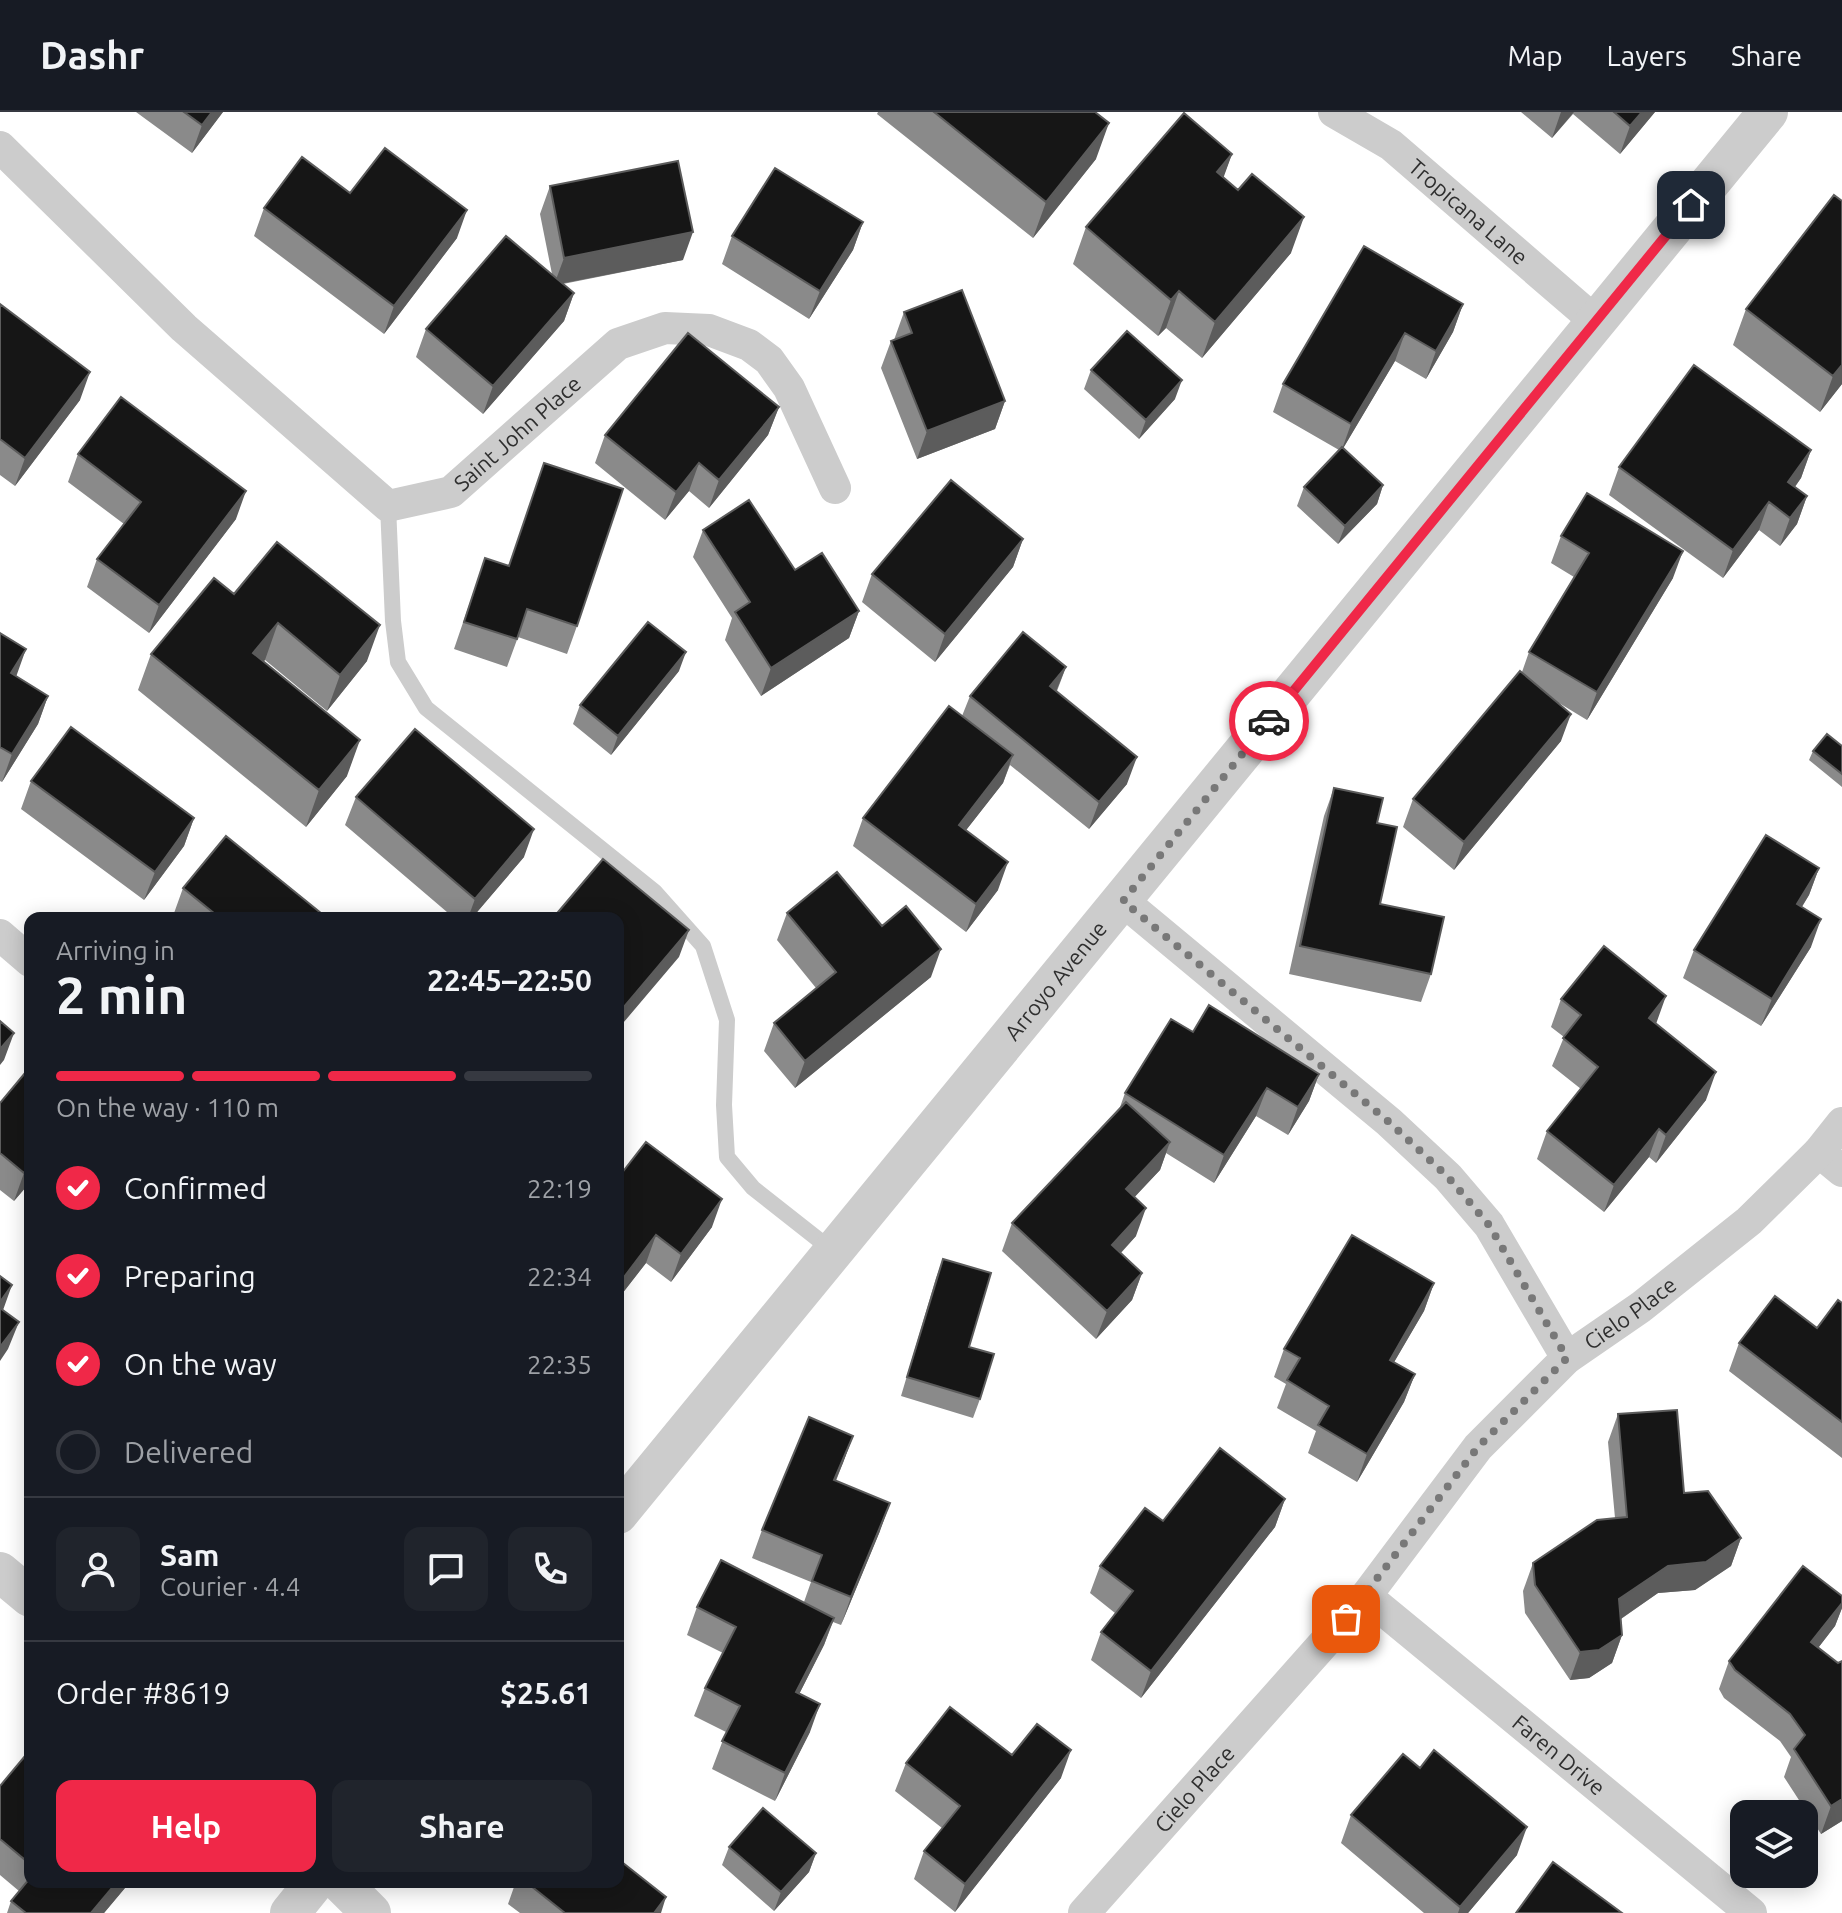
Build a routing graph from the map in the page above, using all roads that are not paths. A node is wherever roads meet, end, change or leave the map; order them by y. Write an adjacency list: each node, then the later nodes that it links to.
1 (1334, 112): 4 (street, Tropicana Lane)
2 (1768, 112): 4 (street, Arroyo Avenue)
3 (0, 147): 6 (street)
4 (1595, 321): 7 (street, Arroyo Avenue)
5 (835, 488): 6 (street, Saint John Place)
6 (388, 506): 12 (lane)
7 (1123, 901): 12 (street, Arroyo Avenue); 13 (street)
8 (0, 935): 9 (street)
9 (24, 956)
10 (1842, 1123): 11 (street, Cielo Place)
11 (1830, 1162): 13 (street, Cielo Place)
12 (834, 1252): 14 (street, Arroyo Avenue)
13 (1567, 1358): 17 (street, Cielo Place)
14 (624, 1507)
15 (0, 1572): 16 (street)
16 (24, 1592)
17 (1366, 1596): 22 (street, Cielo Place); 23 (street, Faren Drive)
18 (310, 1888): 20 (street)
19 (346, 1888): 21 (street)
20 (290, 1913)
21 (371, 1913)
22 (1084, 1913)
23 (1751, 1913)

